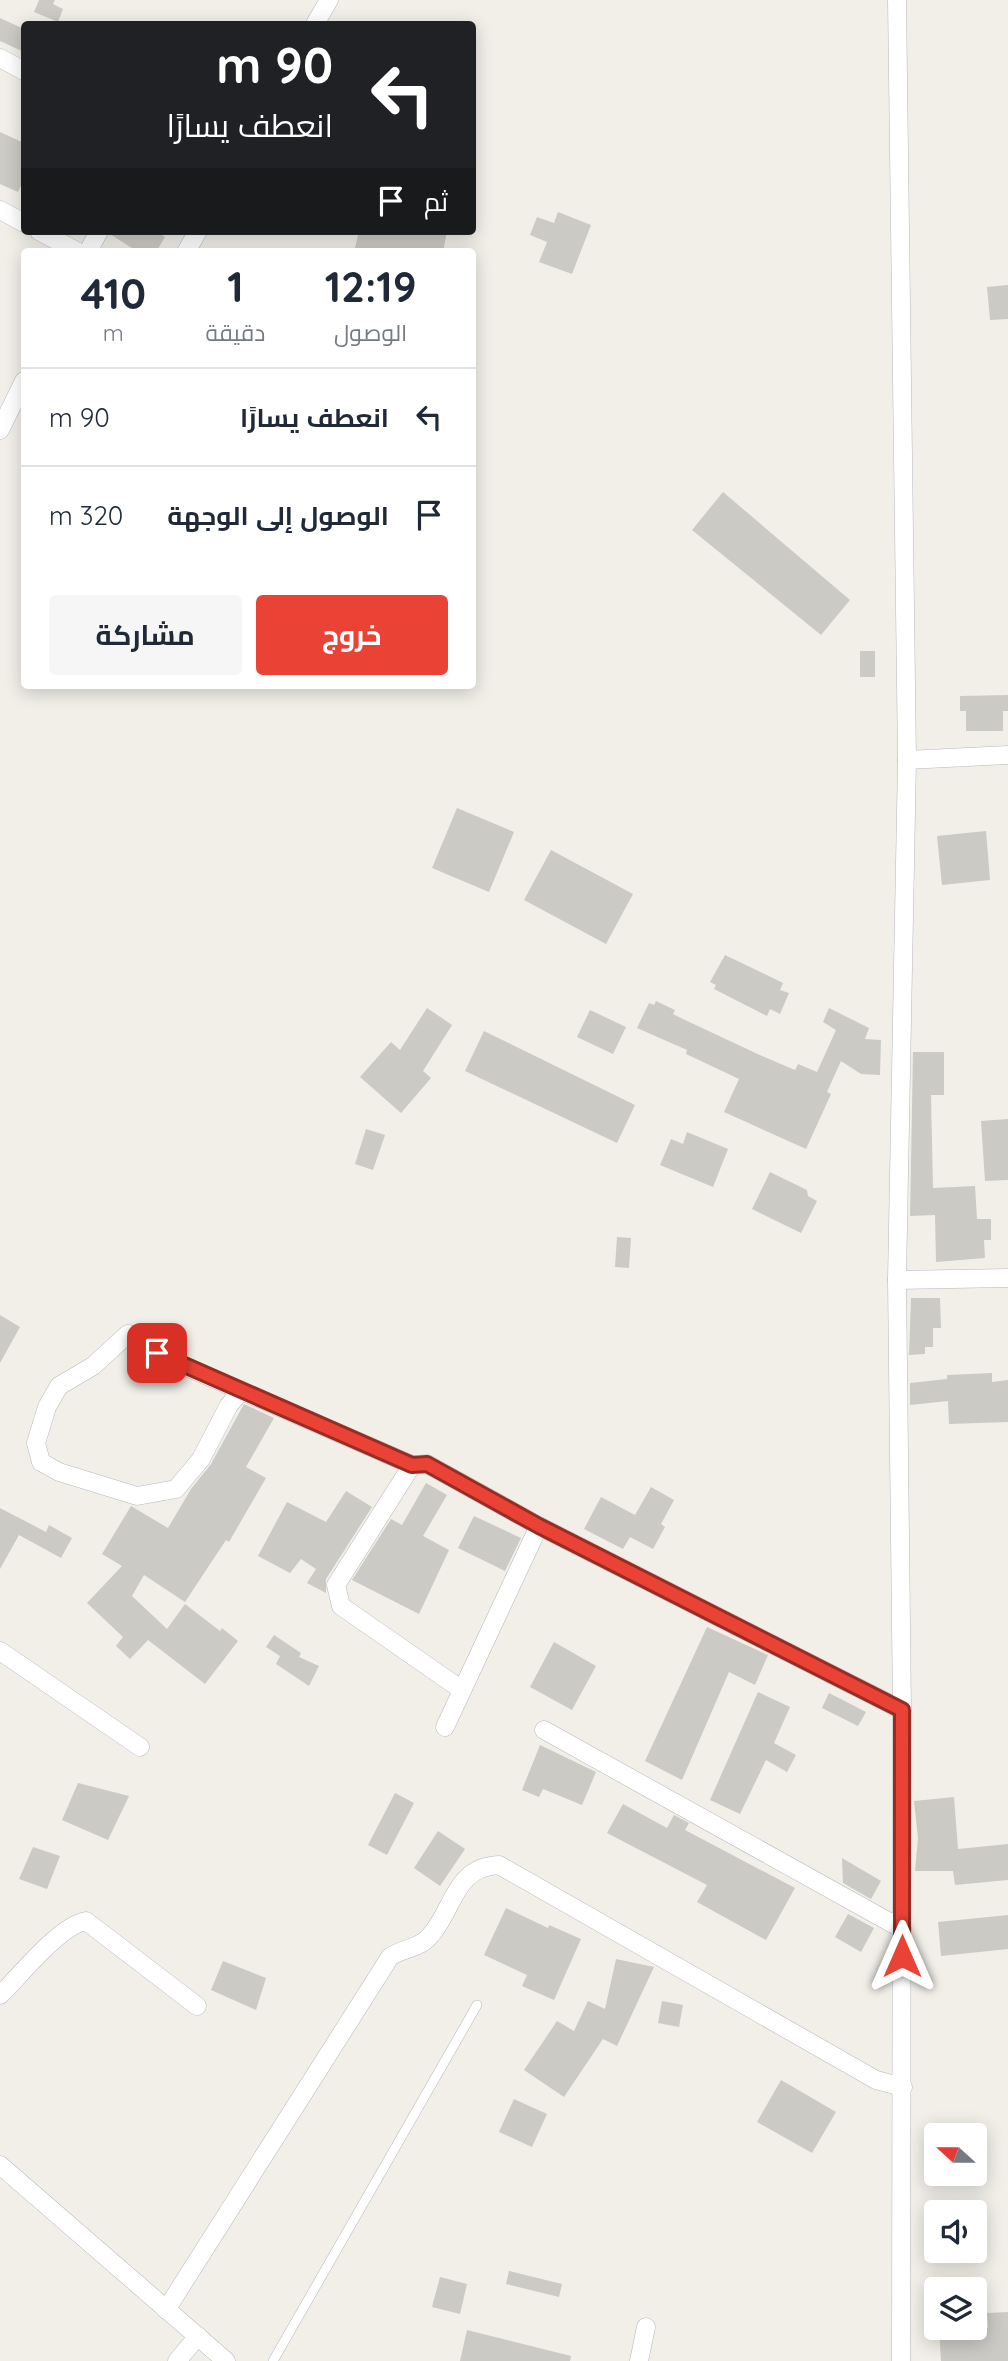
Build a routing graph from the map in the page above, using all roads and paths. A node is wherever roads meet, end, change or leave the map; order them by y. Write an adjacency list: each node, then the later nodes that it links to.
1 (329, 0): 3 (street)
2 (897, 0): 13 (street)
3 (317, 21)
4 (0, 58): 5 (street)
5 (21, 69)
6 (0, 210): 7 (street)
7 (21, 221)
8 (46, 235): 9 (street)
9 (71, 248)
10 (21, 387): 11 (street)
11 (0, 430)
12 (1008, 755): 13 (street)
13 (907, 760): 15 (street)
14 (1008, 1278): 15 (street)
15 (897, 1280): 21 (street)
16 (241, 1391): 16 (street); 17 (street)
17 (412, 1465): 18 (street); 20 (street)
18 (539, 1526): 20 (street); 21 (street)
19 (0, 1651): 24 (street)
20 (462, 1690): 22 (street)
21 (902, 1710): 25 (street)
22 (445, 1727)
23 (544, 1730): 25 (street)
24 (140, 1747)
25 (902, 1929): 29 (street)
26 (0, 1995): 27 (street)
27 (197, 2006)
28 (477, 2006): 36 (lane)
29 (903, 2087): 31 (street); 38 (street)
30 (0, 2165): 31 (street)
31 (166, 2309): 33 (street)
32 (646, 2327): 37 (street)
33 (198, 2336): 34 (street); 35 (street)
34 (177, 2361)
35 (226, 2361)
36 (273, 2361)
37 (639, 2361)
38 (901, 2361)

